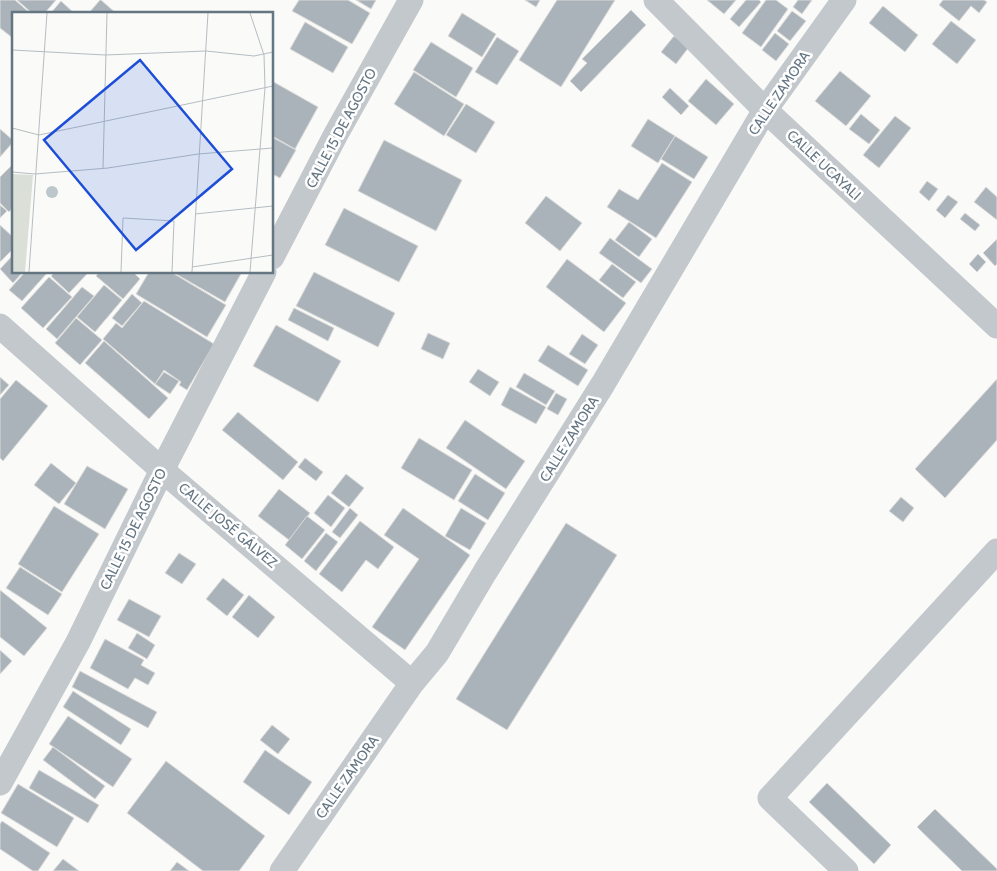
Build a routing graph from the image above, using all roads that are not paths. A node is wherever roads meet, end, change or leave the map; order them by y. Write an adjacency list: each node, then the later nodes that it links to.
1 (411, 0): 5 (street, CALLE 15 DE AGOSTO)
2 (656, 0): 4 (street, CALLE UCAYALI)
3 (844, 0): 4 (street, CALLE ZAMORA)
4 (765, 110): 8 (street, CALLE UCAYALI); 11 (street, CALLE ZAMORA)
5 (274, 253)
6 (263, 274): 9 (street, CALLE 15 DE AGOSTO)
7 (0, 326): 9 (street, CALLE JOSÉ GÁLVEZ)
8 (997, 326)
9 (162, 470): 11 (street, CALLE JOSÉ GÁLVEZ); 12 (street, CALLE 15 DE AGOSTO)
10 (997, 552): 14 (street)
11 (412, 683): 13 (street, CALLE ZAMORA)
12 (0, 783)
13 (282, 871)
14 (846, 871)

